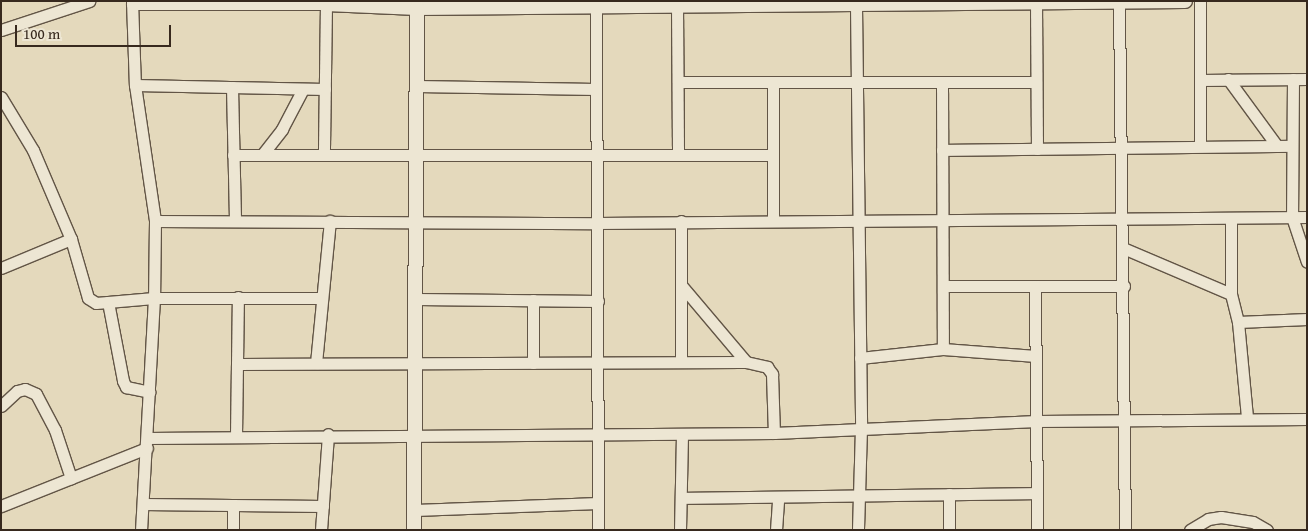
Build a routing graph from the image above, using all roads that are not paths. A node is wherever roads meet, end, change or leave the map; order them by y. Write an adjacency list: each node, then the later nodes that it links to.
1 (89, 1): 16 (street)
2 (1185, 1): 9 (street)
3 (1200, 1): 20 (street)
4 (1077, 2): 9 (street); 11 (street)
5 (132, 3): 6 (street); 26 (street)
6 (326, 3): 15 (street); 30 (street)
7 (697, 3): 12 (street); 13 (street)
8 (889, 3): 11 (street); 13 (street)
9 (1119, 3): 36 (street)
10 (512, 4): 14 (street); 15 (street)
11 (1036, 4): 23 (street)
12 (677, 5): 14 (street); 21 (street)
13 (856, 6): 22 (street)
14 (596, 7): 31 (street)
15 (418, 8): 27 (street)
16 (1, 30)
17 (1228, 79): 18 (street); 20 (street); 34 (street)
18 (1293, 79): 19 (street); 35 (street)
19 (1307, 79)
20 (1200, 80): 33 (street)
21 (678, 82): 24 (street); 44 (street)
22 (857, 82): 24 (street); 25 (street); 51 (street)
23 (1036, 82): 25 (street); 37 (street)
24 (773, 83): 45 (street)
25 (942, 83): 38 (street)
26 (135, 84): 28 (street); 54 (street)
27 (417, 86): 31 (street); 40 (street)
28 (232, 87): 29 (street); 41 (street)
29 (303, 89): 30 (street); 42 (street)
30 (326, 89): 39 (street)
31 (596, 89): 43 (street)
32 (3, 103): 59 (street)
33 (1200, 146): 34 (street); 36 (street)
34 (1278, 146): 35 (street)
35 (1292, 146): 46 (street)
36 (1121, 148): 37 (street); 53 (street)
37 (1037, 149): 38 (street)
38 (942, 150): 52 (street)
39 (324, 154): 40 (street); 42 (street)
40 (417, 154): 43 (street); 57 (street)
41 (233, 155): 42 (street); 49 (street)
42 (262, 155)
43 (595, 155): 44 (street); 58 (street)
44 (678, 155): 45 (street)
45 (772, 155): 50 (street)
46 (1292, 217): 47 (street); 48 (street); 61 (street)
47 (1307, 217)
48 (1231, 218): 53 (street); 67 (street)
49 (235, 220): 54 (street); 55 (street)
50 (773, 220): 51 (street); 56 (street)
51 (859, 220): 52 (street); 79 (street)
52 (943, 220): 53 (street); 64 (street)
53 (1123, 220): 60 (street)
54 (155, 221): 69 (street)
55 (330, 221): 57 (street); 70 (street)
56 (681, 221): 58 (street); 63 (street)
57 (417, 223): 58 (street); 71 (street)
58 (597, 223): 73 (street)
59 (71, 239): 62 (street); 74 (street)
60 (1123, 248): 66 (street); 67 (street)
61 (1307, 262)
62 (1, 268)
63 (681, 285): 80 (street); 81 (street)
64 (944, 286): 65 (street); 77 (street)
65 (1035, 286): 66 (street); 78 (street)
66 (1124, 286): 89 (street)
67 (1230, 294): 76 (street)
68 (238, 297): 69 (street); 70 (street); 86 (street)
69 (154, 298): 74 (street); 87 (street)
70 (321, 298): 82 (street)
71 (417, 300): 72 (street); 83 (street)
72 (533, 300): 73 (street); 84 (street)
73 (598, 301): 85 (street)
74 (108, 302): 87 (street)
75 (1307, 319): 76 (street)
76 (1238, 322): 90 (street)
77 (943, 349): 78 (street); 79 (street)
78 (1036, 356): 92 (street)
79 (860, 358): 93 (street)
80 (681, 362): 81 (street); 85 (street)
81 (746, 362): 95 (street)
82 (316, 363): 83 (street); 86 (street)
83 (416, 363): 84 (street); 94 (street)
84 (534, 363): 85 (street)
85 (598, 363): 97 (street)
86 (237, 364): 99 (street)
87 (150, 392): 100 (street)
88 (1, 406): 101 (street)
89 (1125, 418): 90 (street); 92 (street); 123 (street)
90 (1247, 418): 91 (street)
91 (1307, 418)
92 (1037, 420): 93 (street); 102 (street)
93 (861, 428): 95 (street); 104 (street)
94 (415, 433): 96 (street); 97 (street); 112 (street)
95 (774, 433): 98 (street)
96 (328, 434): 99 (street); 111 (street)
97 (599, 434): 98 (street); 107 (street)
98 (682, 434): 105 (street)
99 (236, 435): 100 (street)
100 (147, 443): 101 (street); 108 (street)
101 (71, 478): 110 (street)
102 (1037, 493): 103 (street); 122 (street)
103 (949, 494): 104 (street); 121 (street)
104 (859, 497): 106 (street); 120 (street)
105 (681, 498): 106 (street); 118 (street)
106 (778, 499): 119 (street)
107 (598, 503): 112 (street); 117 (street)
108 (143, 504): 109 (street); 113 (street)
109 (233, 505): 111 (street); 114 (street)
110 (1, 506)
111 (323, 506): 115 (street)
112 (415, 510): 116 (street)
113 (141, 530)
114 (233, 530)
115 (321, 530)
116 (414, 530)
117 (598, 530)
118 (680, 530)
119 (776, 530)
120 (858, 530)
121 (949, 530)
122 (1037, 530)
123 (1125, 530)
124 (1190, 530): 125 (street)
125 (1267, 530)

